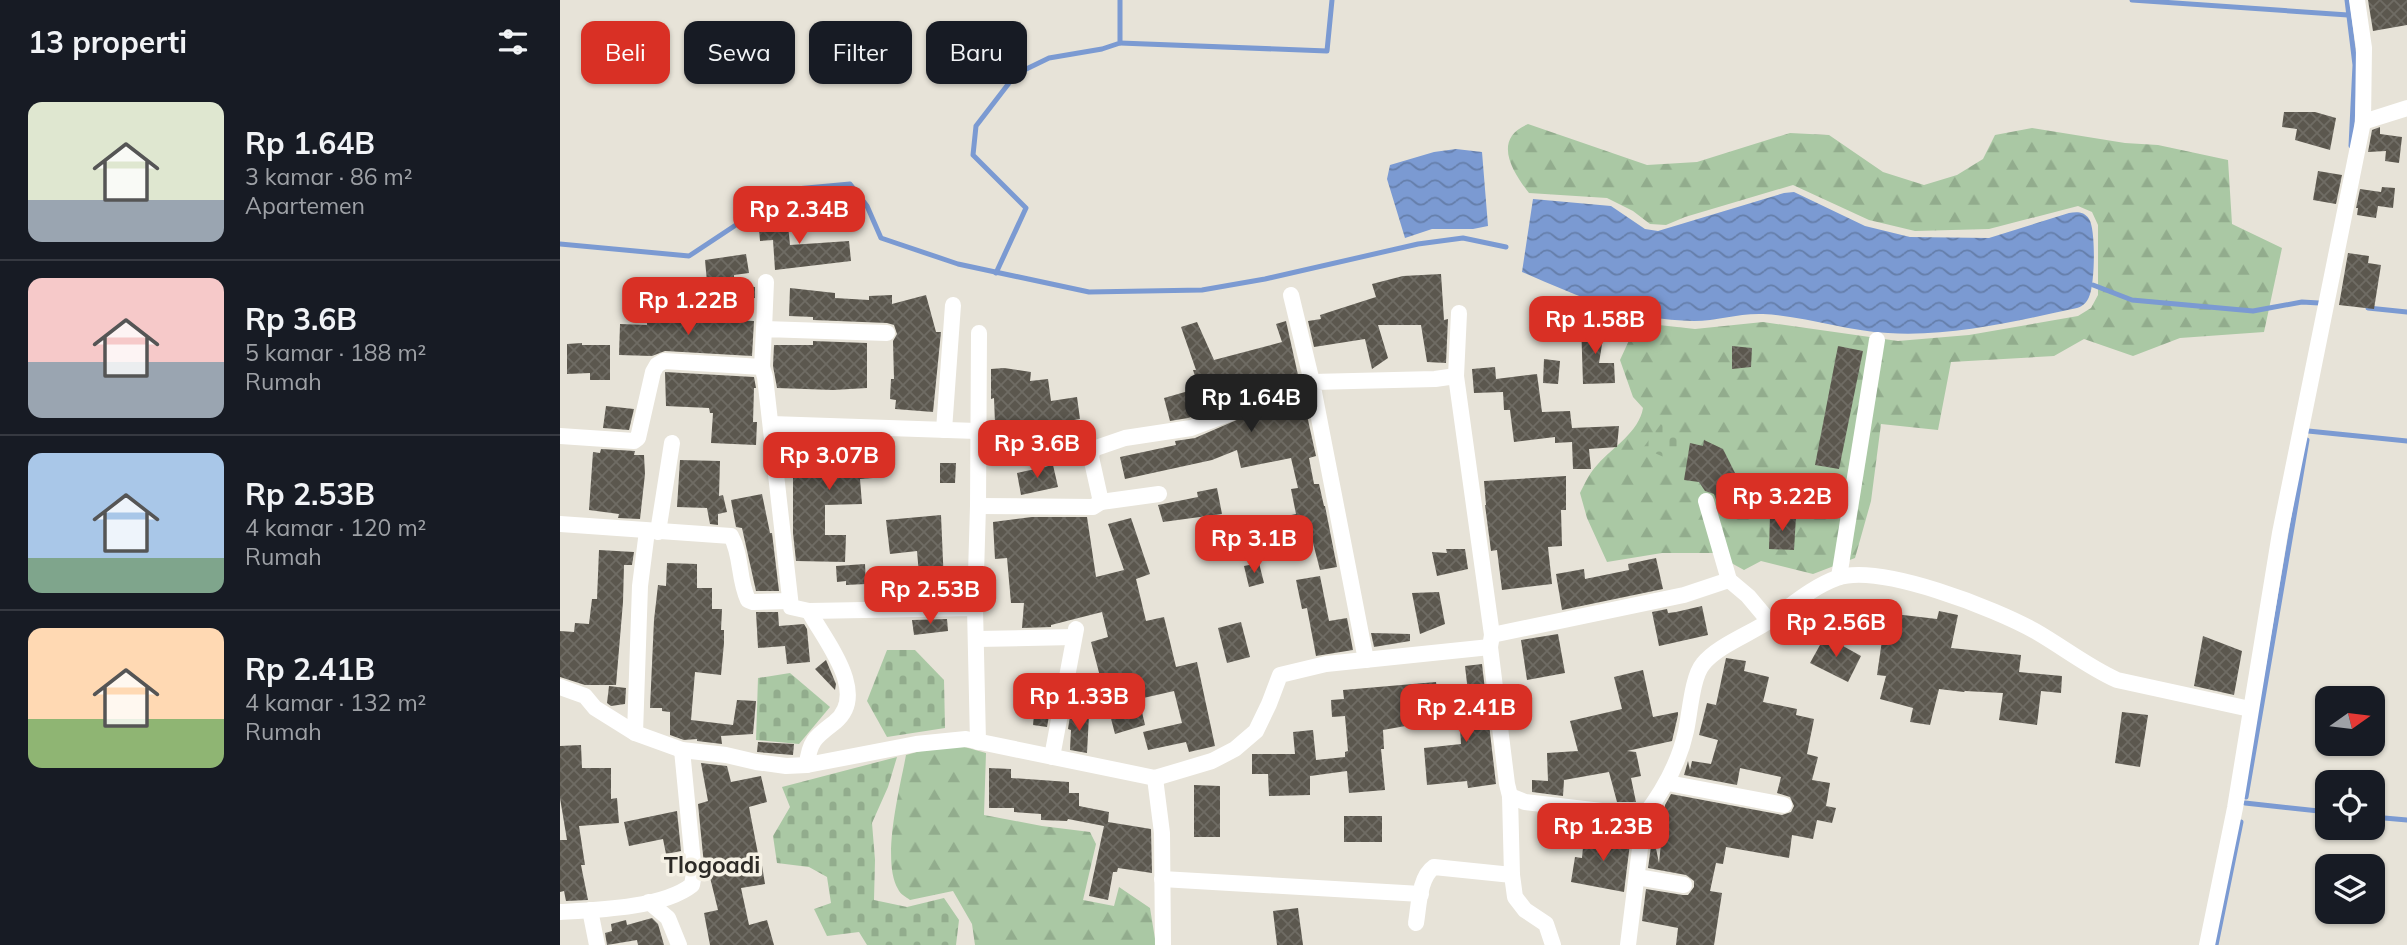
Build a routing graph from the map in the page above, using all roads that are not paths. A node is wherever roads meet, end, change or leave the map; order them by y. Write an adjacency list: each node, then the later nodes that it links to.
1 (2357, 0): 3 (street)
2 (2407, 108): 3 (street)
3 (2363, 122): 39 (street)
4 (766, 282): 8 (street)
5 (1291, 295): 14 (street)
6 (953, 305): 17 (street)
7 (1459, 313): 13 (street)
8 (764, 329): 9 (street); 12 (street)
9 (887, 333)
10 (979, 333): 18 (street)
11 (1877, 340): 27 (street)
12 (762, 367): 16 (street); 19 (street)
13 (1456, 376): 14 (street); 34 (street)
14 (1312, 382): 35 (street)
15 (1231, 413): 23 (street)
16 (771, 424): 17 (street); 29 (street)
17 (944, 430): 18 (street)
18 (977, 431): 24 (street)
19 (560, 436)
20 (672, 443): 26 (street)
21 (1159, 494): 23 (street)
22 (1706, 501): 28 (street)
23 (1101, 502): 24 (street)
24 (978, 506): 30 (street)
25 (560, 524): 26 (street)
26 (653, 531): 29 (street); 40 (street)
27 (1839, 578): 32 (street); 39 (street)
28 (1729, 580): 32 (street); 34 (street)
29 (789, 601): 31 (street)
30 (975, 608): 31 (street); 33 (street)
31 (809, 611): 44 (street)
32 (1769, 621): 46 (street)
33 (977, 639): 38 (street); 41 (street)
34 (1491, 641): 35 (street); 47 (street)
35 (1366, 660): 45 (street)
36 (560, 687): 40 (street)
37 (1097, 702): 38 (street)
38 (1060, 707): 43 (street)
39 (2250, 709): 64 (street)
40 (635, 733): 42 (street)
41 (978, 742): 43 (street); 44 (street)
42 (682, 750): 44 (street); 55 (street)
43 (1052, 757): 45 (street)
44 (807, 765)
45 (1156, 778): 52 (street)
46 (1668, 783): 48 (street); 49 (street)
47 (1510, 796): 49 (street); 50 (street)
48 (1784, 805)
49 (1644, 816): 51 (street)
50 (1512, 875): 54 (street); 62 (street)
51 (1637, 877): 53 (street); 63 (street)
52 (1163, 879): 54 (street); 61 (street)
53 (1684, 885)
54 (1421, 894): 58 (street)
55 (649, 902): 56 (street); 60 (street)
56 (590, 910): 57 (street); 59 (street)
57 (560, 912)
58 (1416, 923)
59 (597, 945)
60 (680, 945)
61 (1163, 945)
62 (1553, 945)
63 (1628, 945)
64 (2207, 945)

